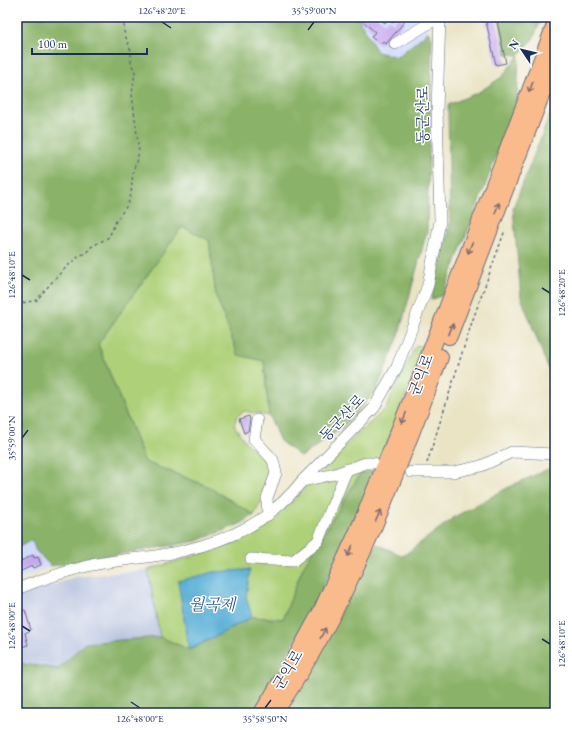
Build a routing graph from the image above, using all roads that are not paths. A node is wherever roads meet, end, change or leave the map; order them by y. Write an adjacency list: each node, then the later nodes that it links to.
1 (439, 17): 3 (street); 10 (street, 동군산로)
2 (555, 25): 14 (highway, 군익로, one-way to 14)
3 (395, 44)
4 (555, 59): 15 (highway, 군익로, one-way to 4)
5 (257, 420): 11 (street)
6 (555, 454): 9 (street)
7 (374, 463): 8 (street)
8 (347, 469): 10 (street); 12 (street)
9 (412, 472)
10 (302, 481): 11 (street, 동군산로)
11 (268, 515): 13 (street, 동군산로)
12 (251, 558)
13 (17, 589)
14 (262, 713)
15 (274, 713)

